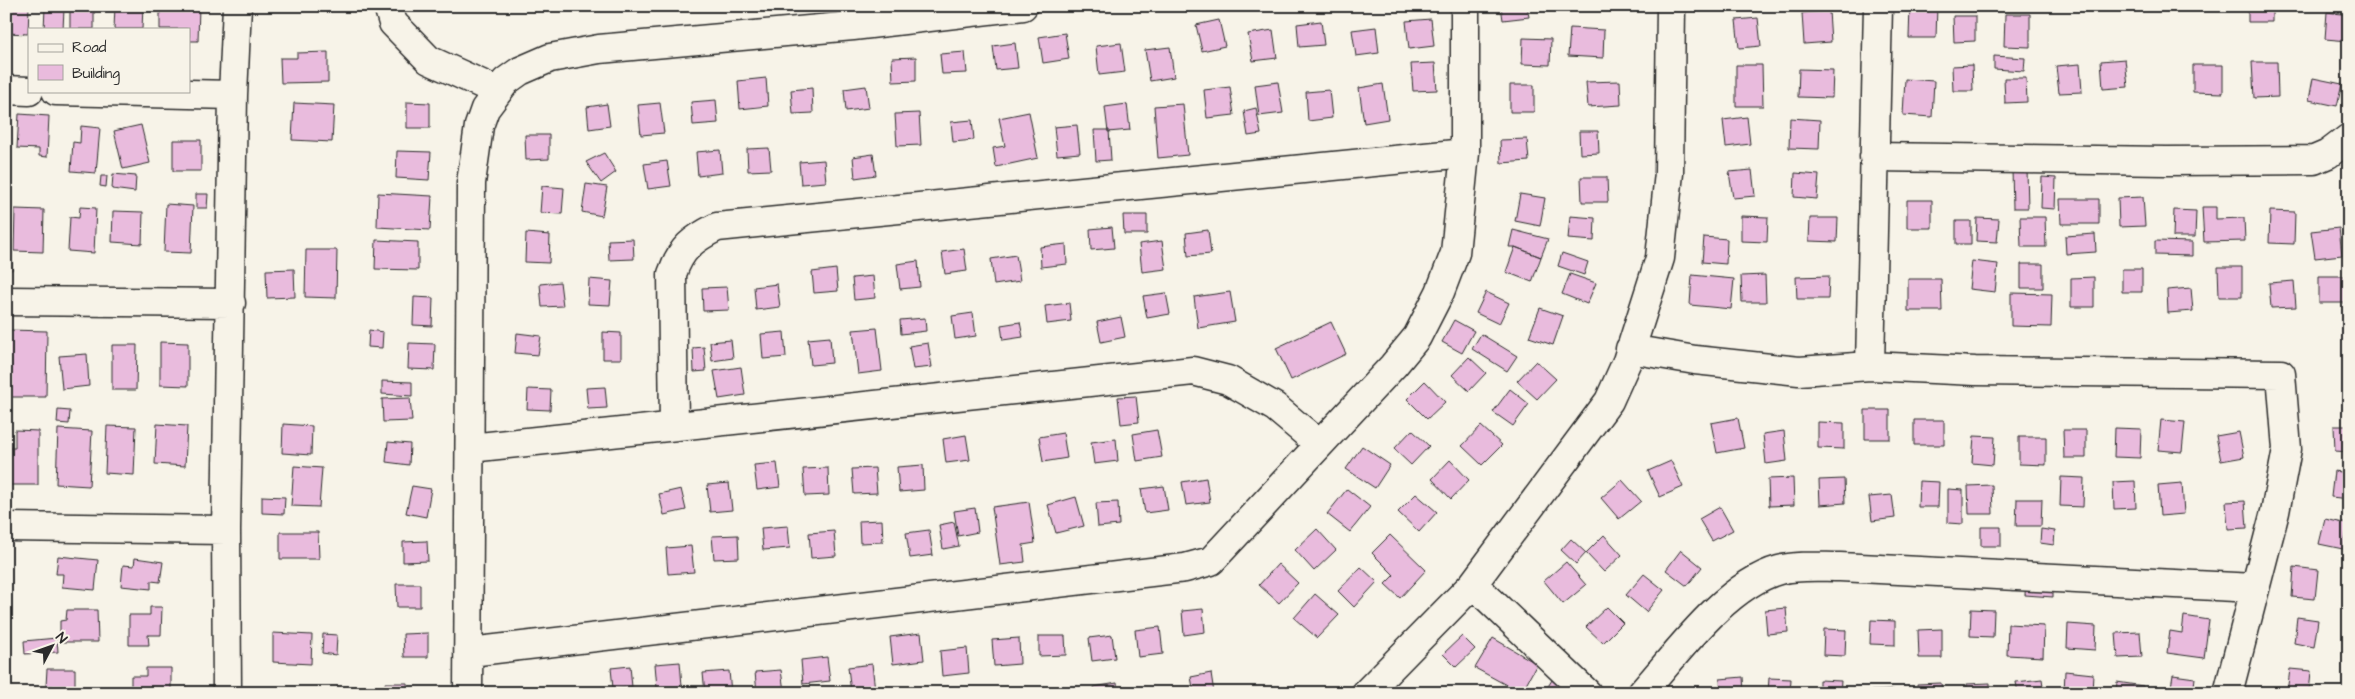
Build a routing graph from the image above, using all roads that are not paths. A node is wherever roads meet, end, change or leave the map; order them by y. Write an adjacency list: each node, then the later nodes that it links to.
1 (237, 6): 11 (street)
2 (388, 6): 9 (street)
3 (1023, 6): 9 (street)
4 (1465, 6): 13 (street)
5 (1671, 6): 17 (street)
6 (1878, 6): 14 (street)
7 (6, 90): 8 (street)
8 (28, 91)
9 (497, 91): 21 (street)
10 (100, 92): 11 (street)
11 (234, 95): 16 (street)
12 (2349, 138): 14 (street)
13 (1465, 153): 19 (street); 20 (street)
14 (1874, 157): 18 (street)
15 (6, 301): 16 (street)
16 (231, 302): 23 (street)
17 (1630, 349): 18 (street); 24 (street)
18 (1870, 366): 25 (street)
19 (674, 425): 20 (street); 21 (street)
20 (1318, 444): 26 (street)
21 (470, 448): 26 (street)
22 (6, 527): 23 (street)
23 (226, 530): 27 (street)
24 (1473, 584): 29 (street); 30 (street)
25 (2255, 588): 31 (street); 32 (street)
26 (470, 652): 28 (street)
27 (228, 693)
28 (468, 693)
29 (1366, 693)
30 (1587, 693)
31 (1642, 693)
32 (2228, 693)

